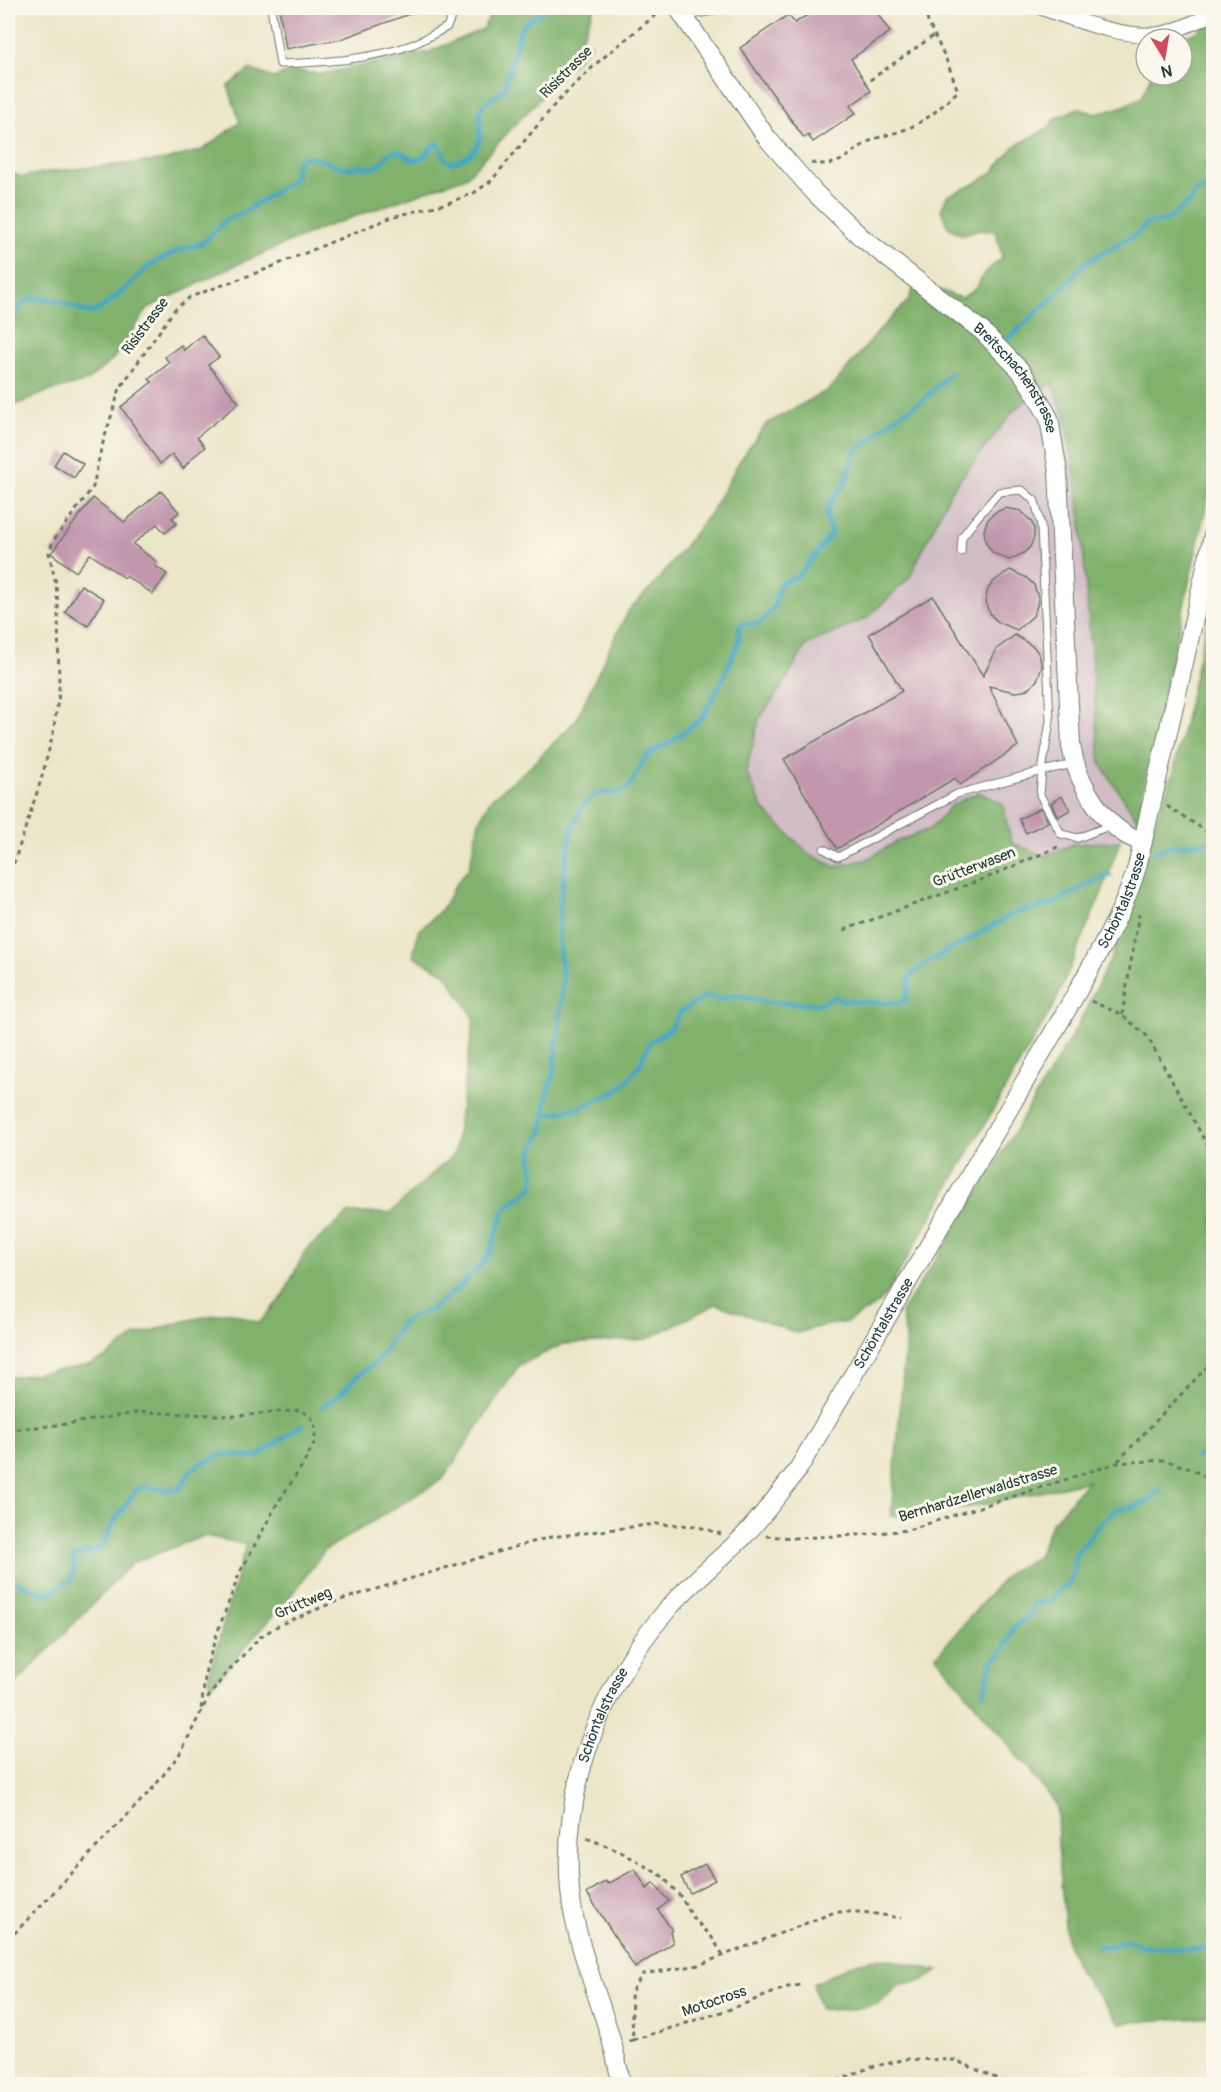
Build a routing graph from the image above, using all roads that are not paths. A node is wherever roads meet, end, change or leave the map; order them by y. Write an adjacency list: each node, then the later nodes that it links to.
1 (271, 8): 2 (lane)
2 (455, 8)
3 (674, 8): 4 (street); 9 (street, Breitschachenstrasse)
4 (710, 8)
5 (1042, 8): 6 (street)
6 (1214, 14)
7 (1214, 532): 12 (street, Schöntalstrasse)
8 (961, 552): 10 (lane)
9 (1074, 764): 10 (lane); 11 (street, Breitschachenstrasse)
10 (1042, 771): 11 (lane); 13 (lane)
11 (1112, 822): 12 (street, Breitschachenstrasse)
12 (1143, 842): 14 (street, Schöntalstrasse)
13 (824, 849)
14 (621, 2085)

